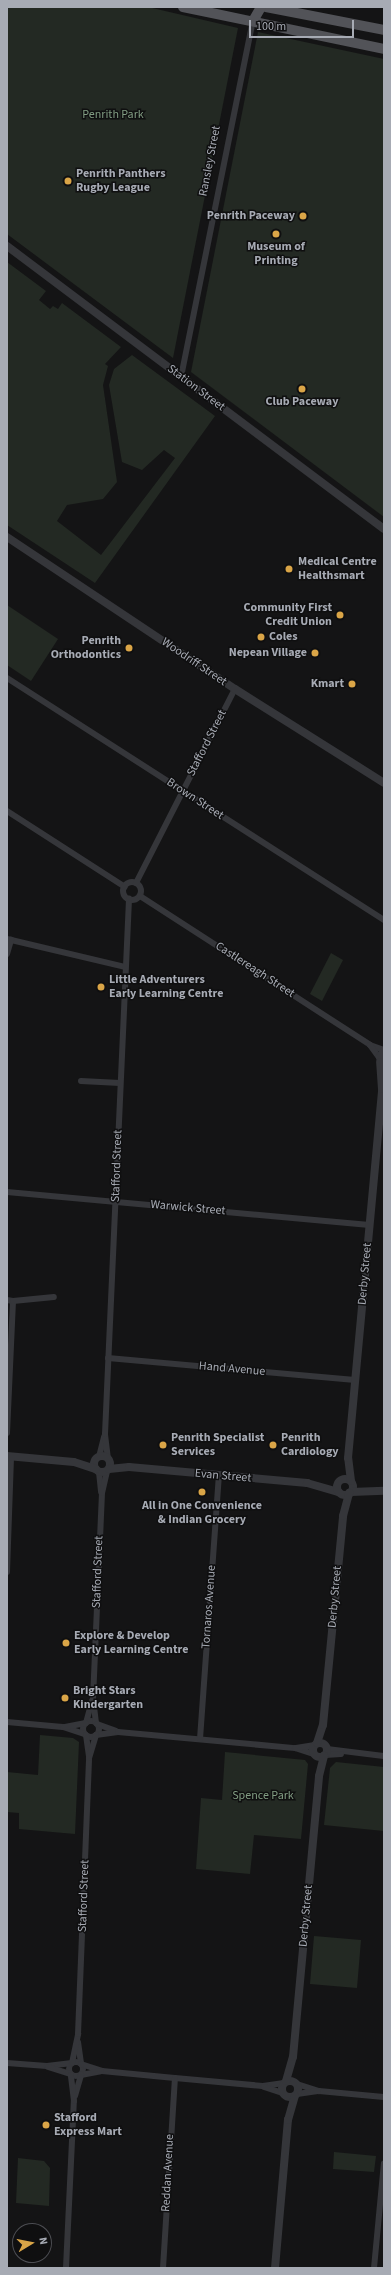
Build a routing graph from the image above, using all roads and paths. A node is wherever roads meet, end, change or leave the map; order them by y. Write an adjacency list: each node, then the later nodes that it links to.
1 (183, 7): 5 (main road)
2 (252, 7): 5 (main road, Ransley Street)
3 (261, 7): 5 (main road, Ransley Street)
4 (266, 7): 6 (main road)
5 (253, 21): 7 (main road); 9 (street, Ransley Street)
6 (384, 30)
7 (384, 49)
8 (7, 246): 9 (street, Station Street)
9 (181, 377): 10 (street, Station Street)
10 (384, 529)
11 (7, 537): 13 (street, Woodriff Street)
12 (7, 678): 15 (street, Brown Street)
13 (235, 689): 14 (street, Woodriff Street); 15 (street, Stafford Street)
14 (384, 784)
15 (183, 791): 17 (street, Stafford Street); 21 (street, Brown Street)
16 (7, 811): 18 (street)
17 (136, 883): 18 (street); 19 (street)
18 (125, 887): 20 (street)
19 (140, 896): 20 (street); 25 (street, Castlereagh Street)
20 (129, 899): 24 (street, Stafford Street)
21 (384, 920)
22 (9, 939): 23 (street); 24 (street)
23 (7, 954)
24 (125, 967): 29 (street, Stafford Street)
25 (370, 1045): 26 (street, Castlereagh Street); 27 (street, Castlereagh Street)
26 (384, 1050): 27 (street)
27 (381, 1062): 30 (street, Derby Street)
28 (81, 1081): 29 (street)
29 (120, 1083): 32 (street, Stafford Street)
30 (383, 1085): 33 (street, Derby Street)
31 (7, 1192): 32 (street, Warwick Street)
32 (116, 1202): 33 (street, Warwick Street); 36 (street, Stafford Street)
33 (369, 1225): 38 (street, Derby Street)
34 (54, 1297): 35 (street)
35 (10, 1300): 37 (street)
36 (108, 1358): 38 (street, Hand Avenue); 40 (street, Stafford Street)
37 (9, 1359): 39 (street)
38 (355, 1380): 43 (street, Derby Street)
39 (7, 1433)
40 (105, 1434): 42 (street, Stafford Street); 45 (street, Stafford Street)
41 (9, 1456): 44 (street, Evan Street); 55 (street)
42 (98, 1458): 44 (street, Evan Street); 45 (street); 45 (street, Evan Street)
43 (348, 1458): 47 (street, Derby Street); 48 (street, Derby Street)
44 (74, 1462): 45 (street, Evan Street)
45 (105, 1467): 46 (street, Evan Street); 56 (street, Stafford Street)
46 (219, 1476): 49 (street, Evan Street); 65 (street, Tornaros Avenue)
47 (340, 1481): 48 (street, Evan Street); 49 (street, Evan Street); 52 (street, Derby Street)
48 (351, 1482): 50 (street); 53 (street, Derby Street)
49 (318, 1484): 52 (street, Evan Street)
50 (372, 1490): 51 (street); 53 (street)
51 (384, 1491)
52 (339, 1492): 53 (street, Evan Street); 54 (street, Derby Street)
53 (350, 1493): 54 (street, Derby Street)
54 (343, 1516): 60 (street, Derby Street)
55 (7, 1572)
56 (93, 1699): 58 (street, Stafford Street); 59 (street, Stafford Street)
57 (7, 1722): 61 (street)
58 (86, 1723): 59 (street); 61 (street); 63 (street, Stafford Street)
59 (97, 1724): 62 (street); 64 (street, Stafford Street)
60 (323, 1725): 66 (street, Derby Street); 68 (street, Derby Street)
61 (63, 1727): 63 (street)
62 (118, 1732): 64 (street); 65 (street)
63 (85, 1734): 64 (street); 70 (street, Stafford Street)
64 (96, 1735): 70 (street, Stafford Street)
65 (200, 1739): 67 (street)
66 (316, 1744): 67 (street); 68 (street)
67 (295, 1748): 68 (street)
68 (322, 1753): 69 (street); 72 (street, Derby Street)
69 (384, 1756)
70 (90, 1758): 71 (street, Stafford Street)
71 (78, 2034): 74 (street, Stafford Street); 75 (street, Stafford Street)
72 (293, 2057): 81 (street, Derby Street); 82 (street, Derby Street)
73 (7, 2062): 76 (street)
74 (72, 2063): 75 (street); 76 (street); 78 (street, Stafford Street)
75 (81, 2064): 77 (street); 79 (street, Stafford Street)
76 (47, 2066): 78 (street)
77 (102, 2071): 79 (street); 80 (street)
78 (71, 2075): 79 (street); 88 (street)
79 (81, 2075): 88 (street)
80 (175, 2078): 83 (street); 92 (street, Reddan Avenue)
81 (285, 2082): 82 (street); 83 (street); 85 (street, Derby Street)
82 (297, 2083): 84 (street); 86 (street, Derby Street)
83 (263, 2086): 85 (street)
84 (319, 2091): 86 (street); 87 (street)
85 (284, 2094): 86 (street); 89 (street)
86 (296, 2095): 89 (street)
87 (384, 2097)
88 (74, 2101): 91 (street)
89 (288, 2120): 93 (street)
90 (384, 2163): 94 (street)
91 (66, 2268)
92 (164, 2268)
93 (274, 2268)
94 (374, 2268)

